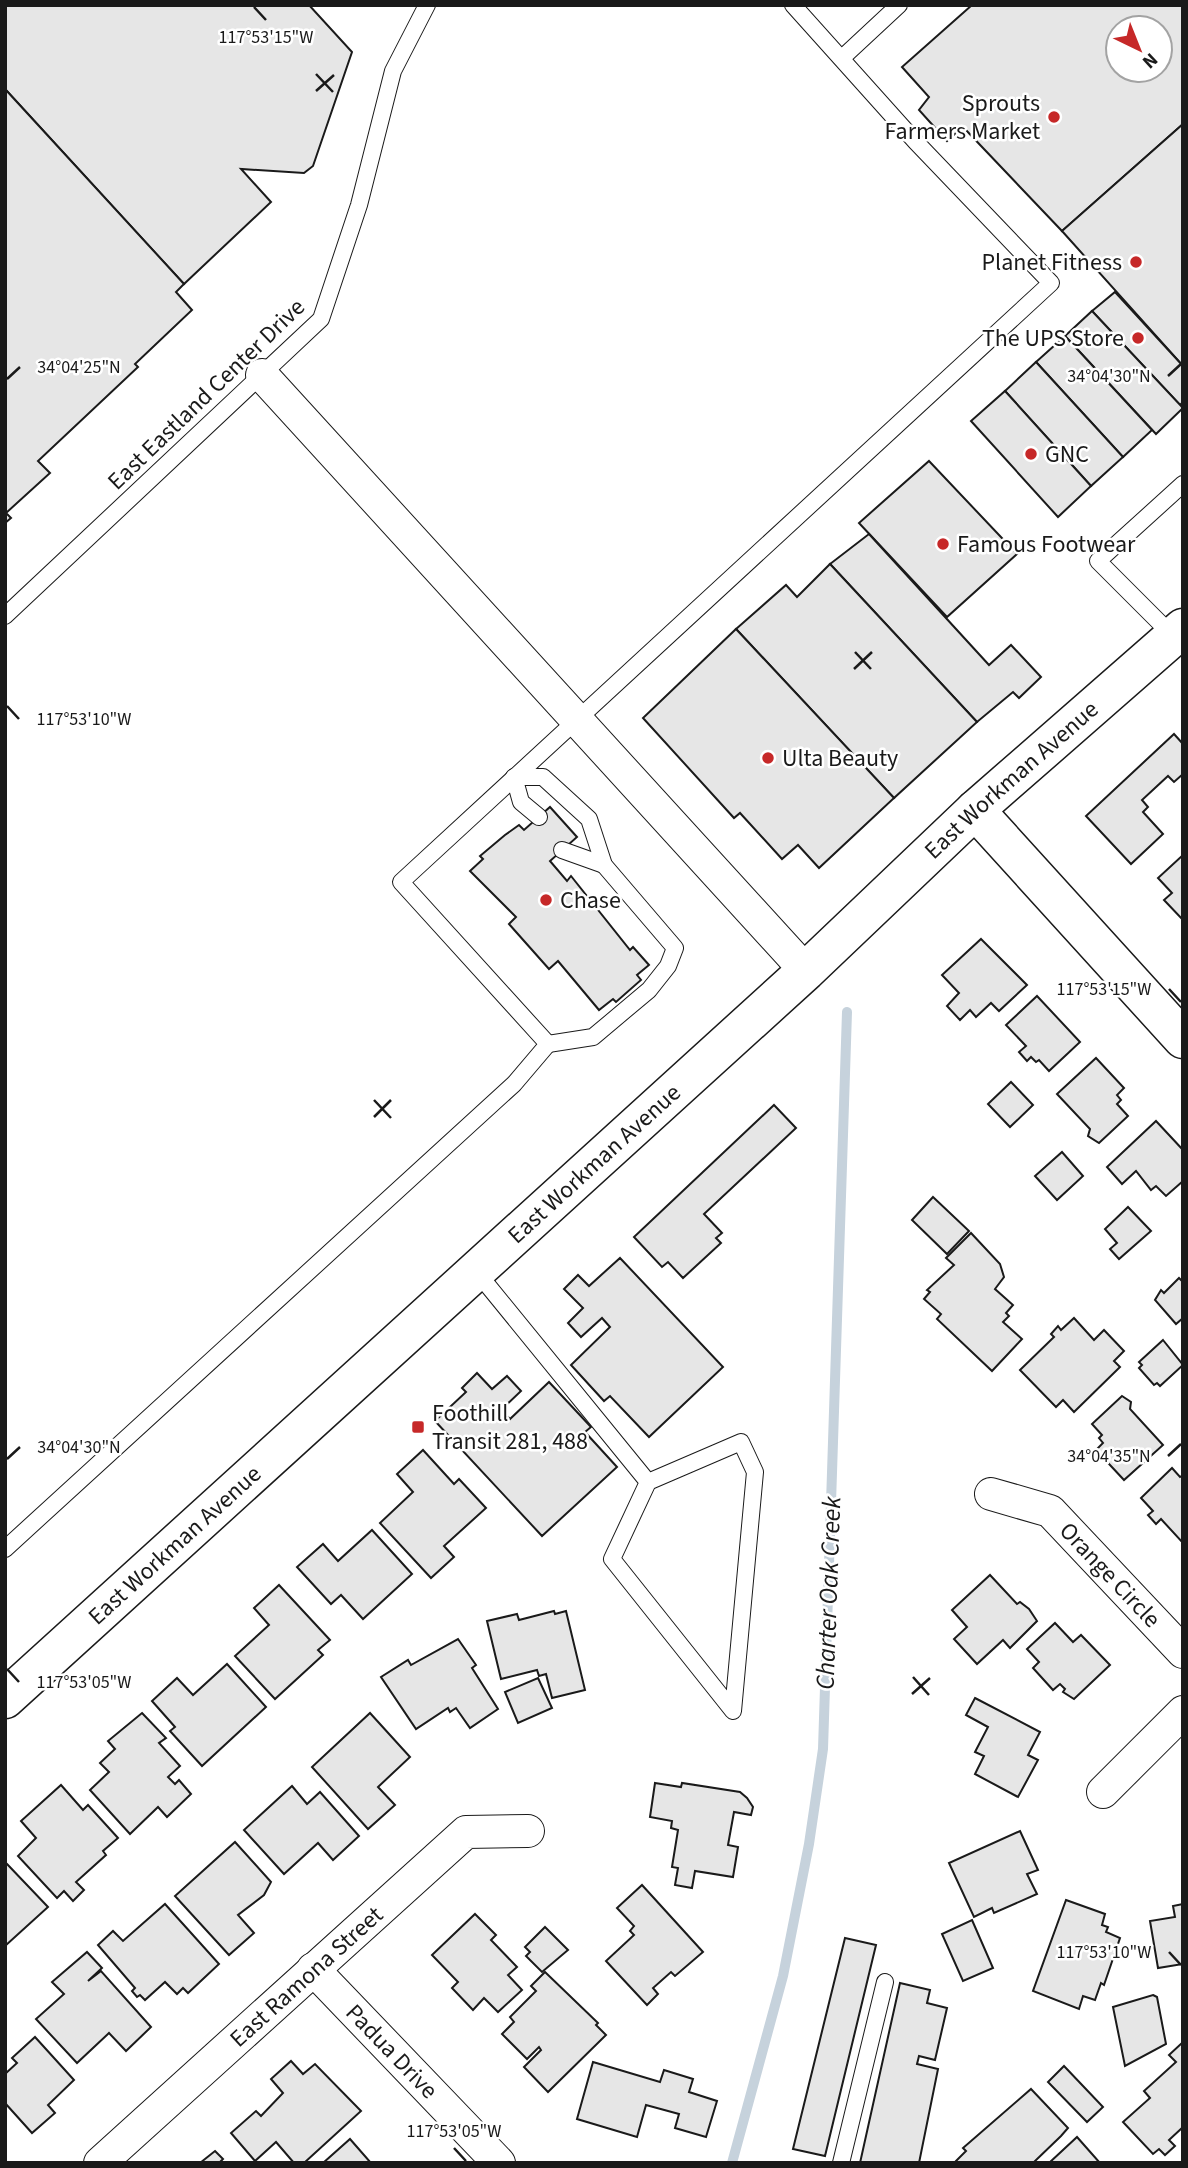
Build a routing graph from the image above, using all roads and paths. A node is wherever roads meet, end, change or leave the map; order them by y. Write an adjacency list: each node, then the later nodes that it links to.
1 (793, 5): 4 (lane)
2 (899, 5): 4 (lane)
3 (425, 6): 5 (lane, East Eastland Center Drive)
4 (842, 58): 9 (lane)
5 (262, 375): 7 (lane, East Eastland Center Drive); 9 (street)
6 (1183, 484): 8 (lane)
7 (5, 616)
8 (1178, 632): 11 (street, East Workman Avenue)
9 (576, 719): 10 (lane); 15 (street)
10 (514, 777): 12 (lane); 14 (lane); 17 (lane)
11 (975, 810): 15 (street, East Workman Avenue); 16 (street)
12 (539, 817)
13 (562, 850): 14 (lane)
14 (604, 865): 17 (lane)
15 (806, 971): 18 (street, East Workman Avenue)
16 (1183, 1039)
17 (548, 1044): 21 (lane)
18 (476, 1271): 19 (lane); 23 (street, East Workman Avenue)
19 (648, 1482): 19 (lane)
20 (991, 1494): 22 (street, Orange Circle)
21 (5, 1549)
22 (1183, 1652)
23 (5, 1699)
24 (1183, 1712): 25 (street)
25 (1102, 1792)
26 (528, 1831): 27 (street, East Ramona Street)
27 (313, 1969): 29 (street, East Ramona Street); 30 (street, Padua Drive)
28 (885, 1982): 31 (lane)
29 (100, 2163)
30 (499, 2163)
31 (841, 2163)

